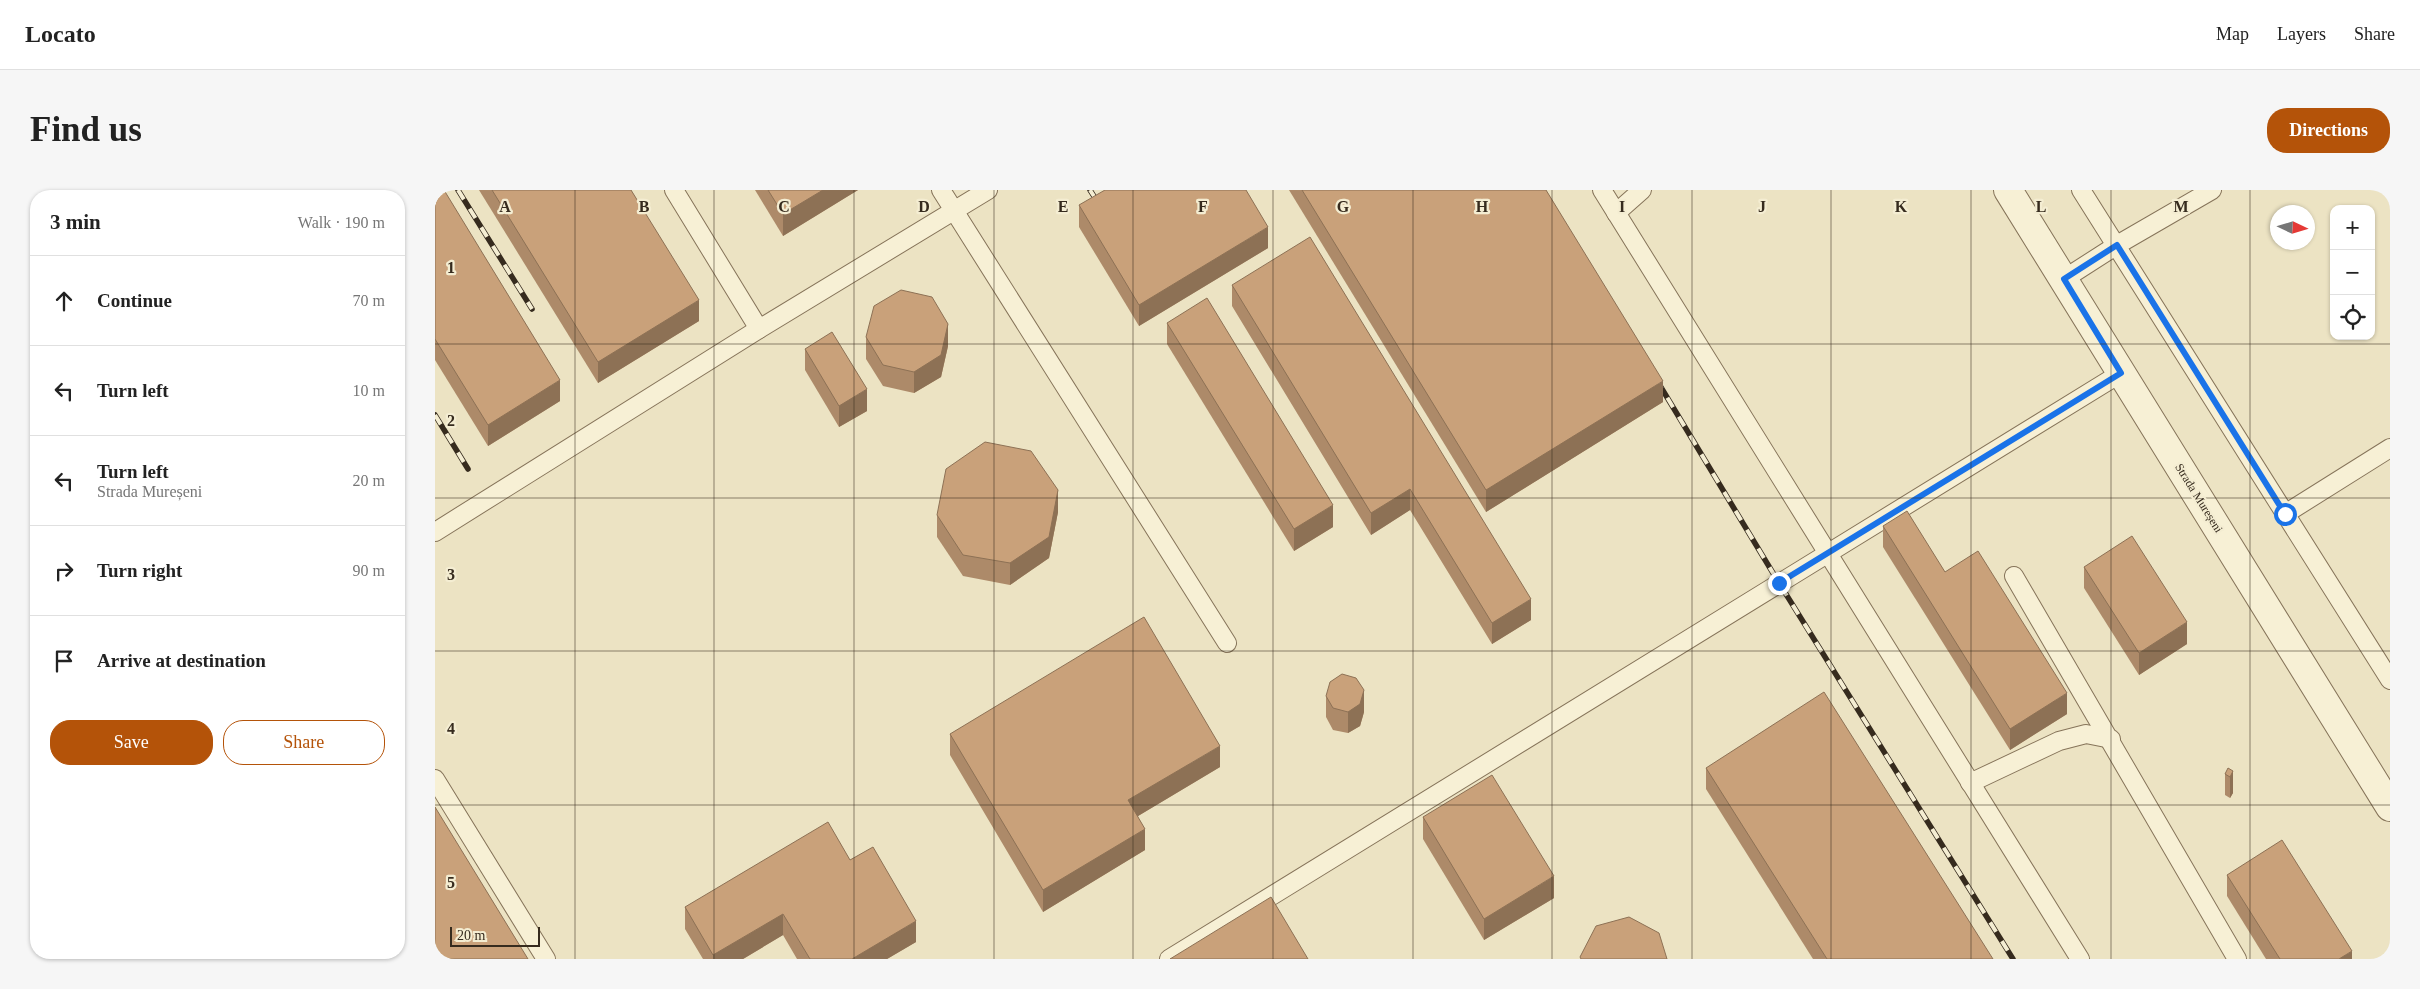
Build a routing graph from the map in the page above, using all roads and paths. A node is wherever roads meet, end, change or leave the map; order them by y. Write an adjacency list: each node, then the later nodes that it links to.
1 (674, 190): 13 (lane)
2 (941, 190): 9 (lane)
3 (988, 190): 9 (lane)
4 (1602, 190): 10 (lane)
5 (1642, 190): 10 (lane)
6 (2008, 190): 12 (street, Strada Mureșeni)
7 (2081, 190): 11 (lane)
8 (2201, 193): 11 (lane)
9 (954, 211): 13 (lane); 20 (lane)
10 (1616, 213): 18 (lane)
11 (2117, 245): 12 (lane); 16 (lane)
12 (2064, 279): 14 (street, Strada Mureșeni)
13 (759, 329): 17 (lane)
14 (2121, 373): 18 (lane); 25 (street, Strada Mureșeni)
15 (2390, 448): 16 (lane)
16 (2285, 514): 21 (lane)
17 (435, 532)
18 (1827, 554): 24 (lane); 27 (lane)
19 (2015, 576): 22 (lane)
20 (1227, 644)
21 (2390, 680)
22 (2111, 739): 24 (lane); 29 (lane)
23 (435, 779): 26 (lane)
24 (1970, 783): 28 (lane)
25 (2390, 807)
26 (546, 959)
27 (1169, 959)
28 (2080, 959)
29 (2237, 959)

